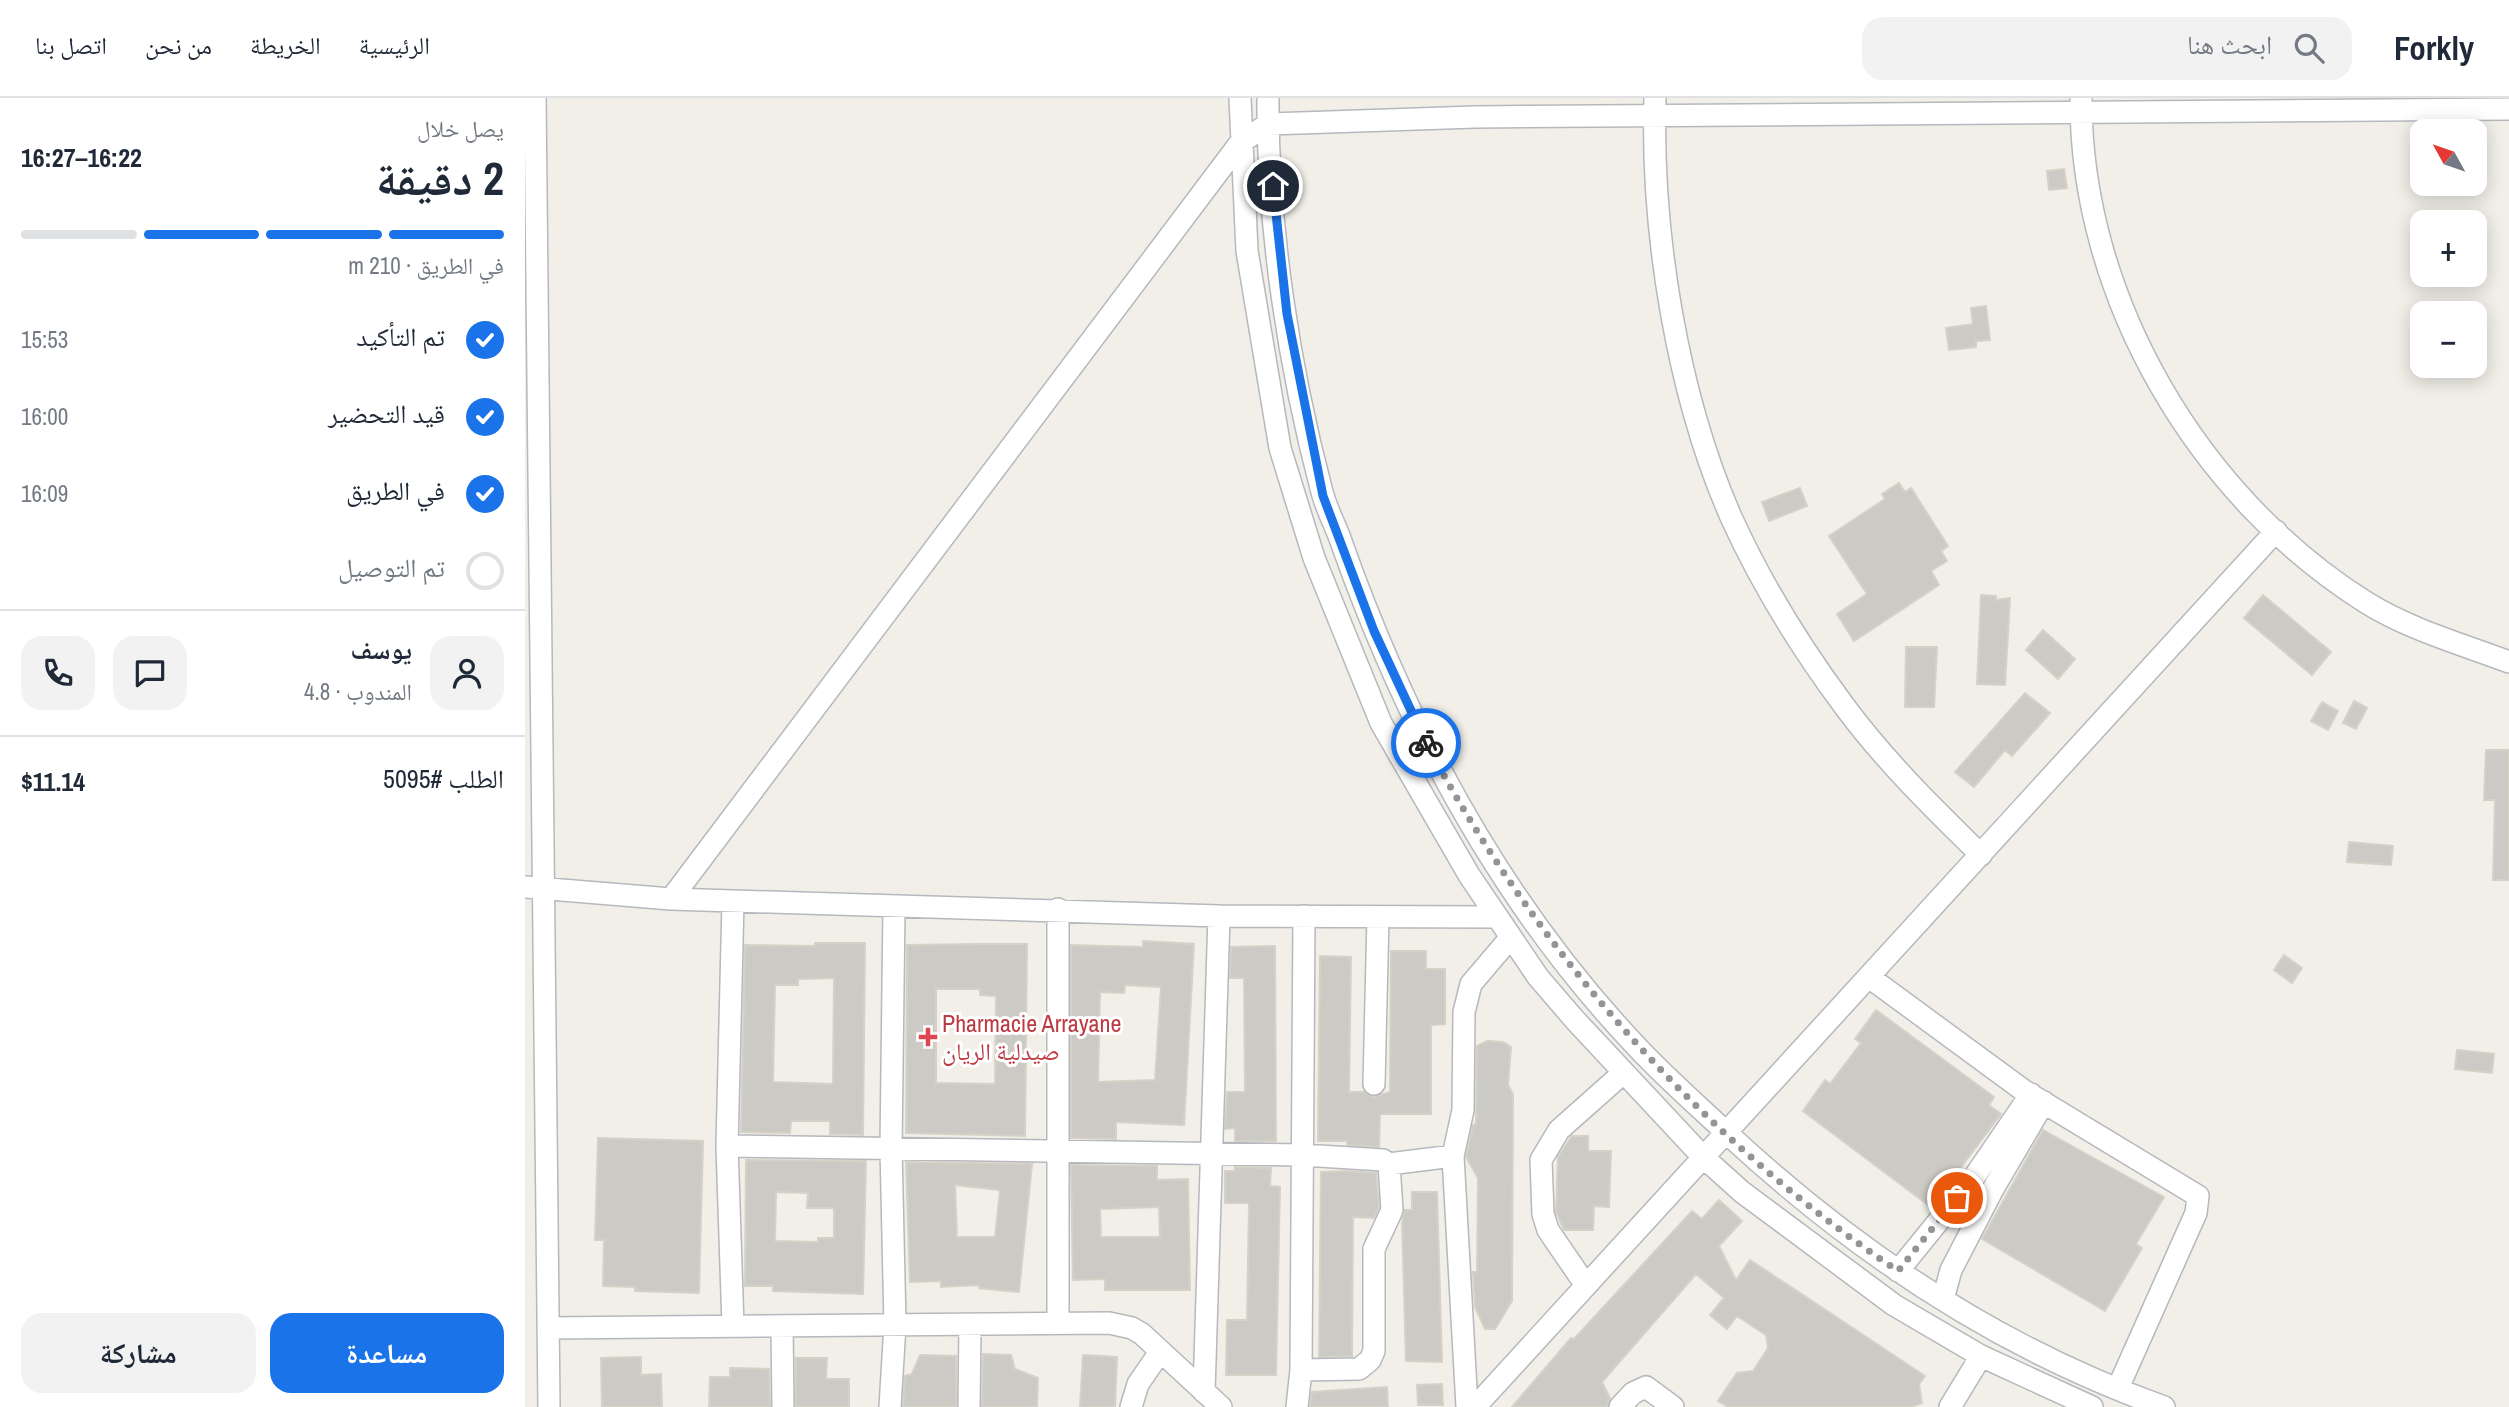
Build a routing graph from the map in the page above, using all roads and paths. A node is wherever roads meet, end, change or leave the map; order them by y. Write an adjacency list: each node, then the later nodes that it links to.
1 (534, 98): 16 (street)
2 (1241, 98): 11 (street); 12 (street)
3 (1268, 98): 11 (street)
4 (1860, 105): 5 (street); 6 (street)
5 (1760, 106): 9 (street)
6 (1963, 106): 7 (street)
7 (2081, 106): 10 (street); 13 (street)
8 (1475, 107): 9 (street); 11 (street)
9 (1654, 108): 15 (street)
10 (2509, 109)
11 (1268, 124): 12 (street); 30 (street)
12 (1240, 143): 17 (street); 23 (street)
13 (2276, 531): 14 (street); 15 (street)
14 (2509, 662)
15 (1980, 855): 26 (street)
16 (534, 887): 17 (street); 49 (street)
17 (671, 899): 18 (street)
18 (733, 902): 19 (street); 31 (street)
19 (894, 908): 20 (street); 32 (street)
20 (1058, 909): 21 (street); 33 (street)
21 (1219, 916): 22 (street); 34 (street)
22 (1304, 916): 24 (street); 35 (street)
23 (1497, 917): 24 (street); 25 (street)
24 (1378, 918): 28 (street)
25 (1511, 937): 27 (street); 36 (street)
26 (1869, 977): 29 (street); 30 (street)
27 (1622, 1074): 37 (street); 42 (street)
28 (1374, 1084)
29 (2037, 1098): 39 (street); 40 (street); 53 (street)
30 (1724, 1130): 37 (street); 41 (street)
31 (727, 1146): 32 (street); 47 (street)
32 (891, 1148): 33 (street); 45 (street)
33 (1056, 1151): 34 (street); 44 (street)
34 (1213, 1153): 35 (street); 54 (street)
35 (1303, 1155): 38 (street); 52 (street)
36 (1453, 1156): 38 (street); 62 (street)
37 (1703, 1157): 42 (street); 51 (street)
38 (1388, 1164): 52 (street)
39 (1975, 1176): 40 (street); 41 (street)
40 (1993, 1189): 43 (street)
41 (1898, 1271): 43 (street)
42 (1585, 1284): 63 (street)
43 (1943, 1299): 53 (street)
44 (1058, 1322): 46 (street); 50 (street)
45 (895, 1325): 46 (street); 48 (street); 57 (street)
46 (970, 1325): 58 (street)
47 (733, 1326): 48 (street); 49 (street)
48 (782, 1326): 56 (street)
49 (548, 1328): 55 (street)
50 (1160, 1352): 54 (street); 59 (street)
51 (1981, 1356): 66 (street); 67 (street)
52 (1301, 1370): 61 (street)
53 (2118, 1388): 68 (street)
54 (1204, 1392): 60 (street)
55 (549, 1407)
56 (783, 1407)
57 (890, 1407)
58 (969, 1407)
59 (1131, 1407)
60 (1221, 1407)
61 (1297, 1407)
62 (1468, 1407)
63 (1475, 1407)
64 (1620, 1407): 65 (street)
65 (1673, 1407)
66 (1950, 1407)
67 (2092, 1407)
68 (2164, 1407)

